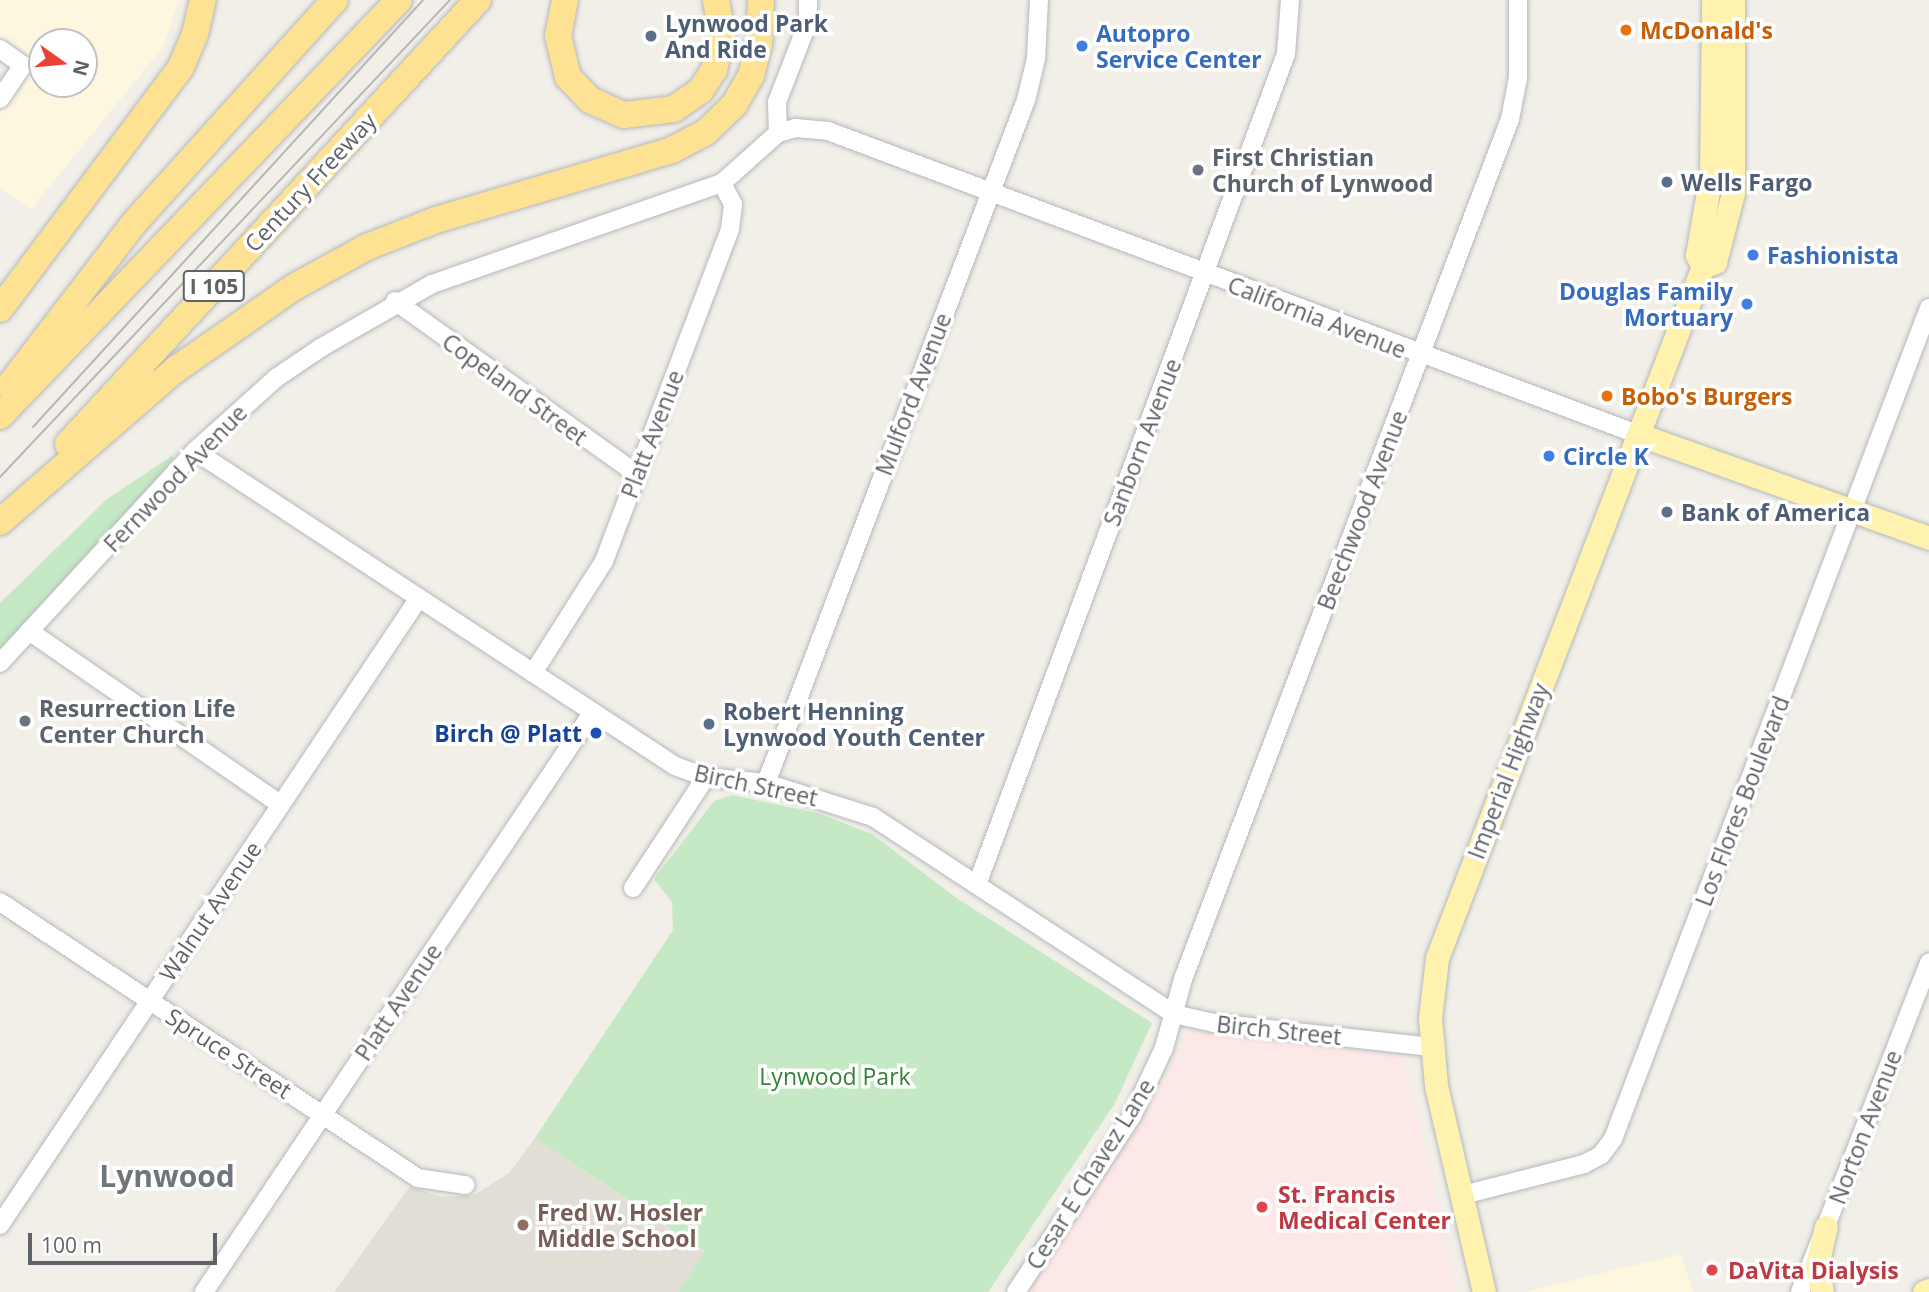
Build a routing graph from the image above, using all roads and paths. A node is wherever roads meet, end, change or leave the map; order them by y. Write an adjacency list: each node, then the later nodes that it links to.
1 (202, 0): 23 (highway)
2 (335, 0): 25 (highway)
3 (399, 0): 26 (highway, I 105)
4 (478, 0): 31 (highway, Century Freeway / I 105)
5 (565, 0): 6 (highway)
6 (716, 0)
7 (761, 0): 31 (highway)
8 (808, 0): 16 (street)
9 (1039, 0): 18 (street, Mulford Avenue)
10 (1290, 0): 20 (street, Sanborn Avenue)
11 (1518, 0): 24 (street, Beechwood Avenue)
12 (1713, 0): 19 (main road, Imperial Highway)
13 (1733, 0): 19 (main road, Imperial Highway)
14 (0, 49): 15 (street)
15 (0, 99)
16 (778, 133): 17 (street); 18 (street, California Avenue)
17 (722, 183): 21 (street, Fernwood Avenue); 29 (street, Platt Avenue)
18 (989, 191): 20 (street, California Avenue); 39 (street, Mulford Avenue)
19 (1703, 267): 27 (main road, Imperial Highway)
20 (1205, 274): 24 (street, California Avenue); 41 (street, Sanborn Avenue)
21 (395, 301): 28 (street, Fernwood Avenue); 29 (street, Copeland Street)
22 (1929, 308): 30 (street, Los Flores Boulevard)
23 (0, 309)
24 (1420, 357): 27 (street, California Avenue); 46 (street, Beechwood Avenue)
25 (0, 398)
26 (0, 416)
27 (1640, 435): 30 (main road, California Avenue); 47 (main road, Imperial Highway)
28 (195, 451): 33 (street, Birch Street); 34 (street, Fernwood Avenue)
29 (637, 474): 36 (street, Platt Avenue)
30 (1853, 510): 32 (main road, California Avenue); 50 (street, Los Flores Boulevard)
31 (0, 520)
32 (1929, 538)
33 (419, 598): 36 (street, Birch Street); 40 (street, Walnut Avenue)
34 (29, 631): 35 (street, Fernwood Avenue); 40 (street)
35 (0, 663)
36 (533, 673): 37 (street, Birch Street)
37 (592, 713): 38 (street, Birch Street); 48 (street, Platt Avenue)
38 (706, 777): 39 (street, Birch Street); 42 (street)
39 (766, 783): 41 (street, Birch Street)
40 (281, 806): 45 (street, Walnut Avenue)
41 (978, 882): 46 (street, Birch Street)
42 (633, 888)
43 (0, 902): 45 (street, Spruce Street)
44 (1929, 962): 52 (street, Norton Avenue)
45 (150, 1000): 48 (street, Spruce Street); 51 (street, Walnut Avenue)
46 (1174, 1014): 47 (street, Birch Street); 54 (street, Cesar E Chavez Lane)
47 (1432, 1047): 50 (main road, Imperial Highway)
48 (323, 1114): 49 (street, Spruce Street); 53 (street, Platt Avenue)
49 (465, 1185)
50 (1463, 1195): 55 (main road, Imperial Highway)
51 (0, 1225)
52 (1826, 1227): 56 (street, Norton Avenue); 57 (main road)
53 (204, 1292)
54 (1016, 1292)
55 (1485, 1292)
56 (1800, 1292)
57 (1822, 1292)

